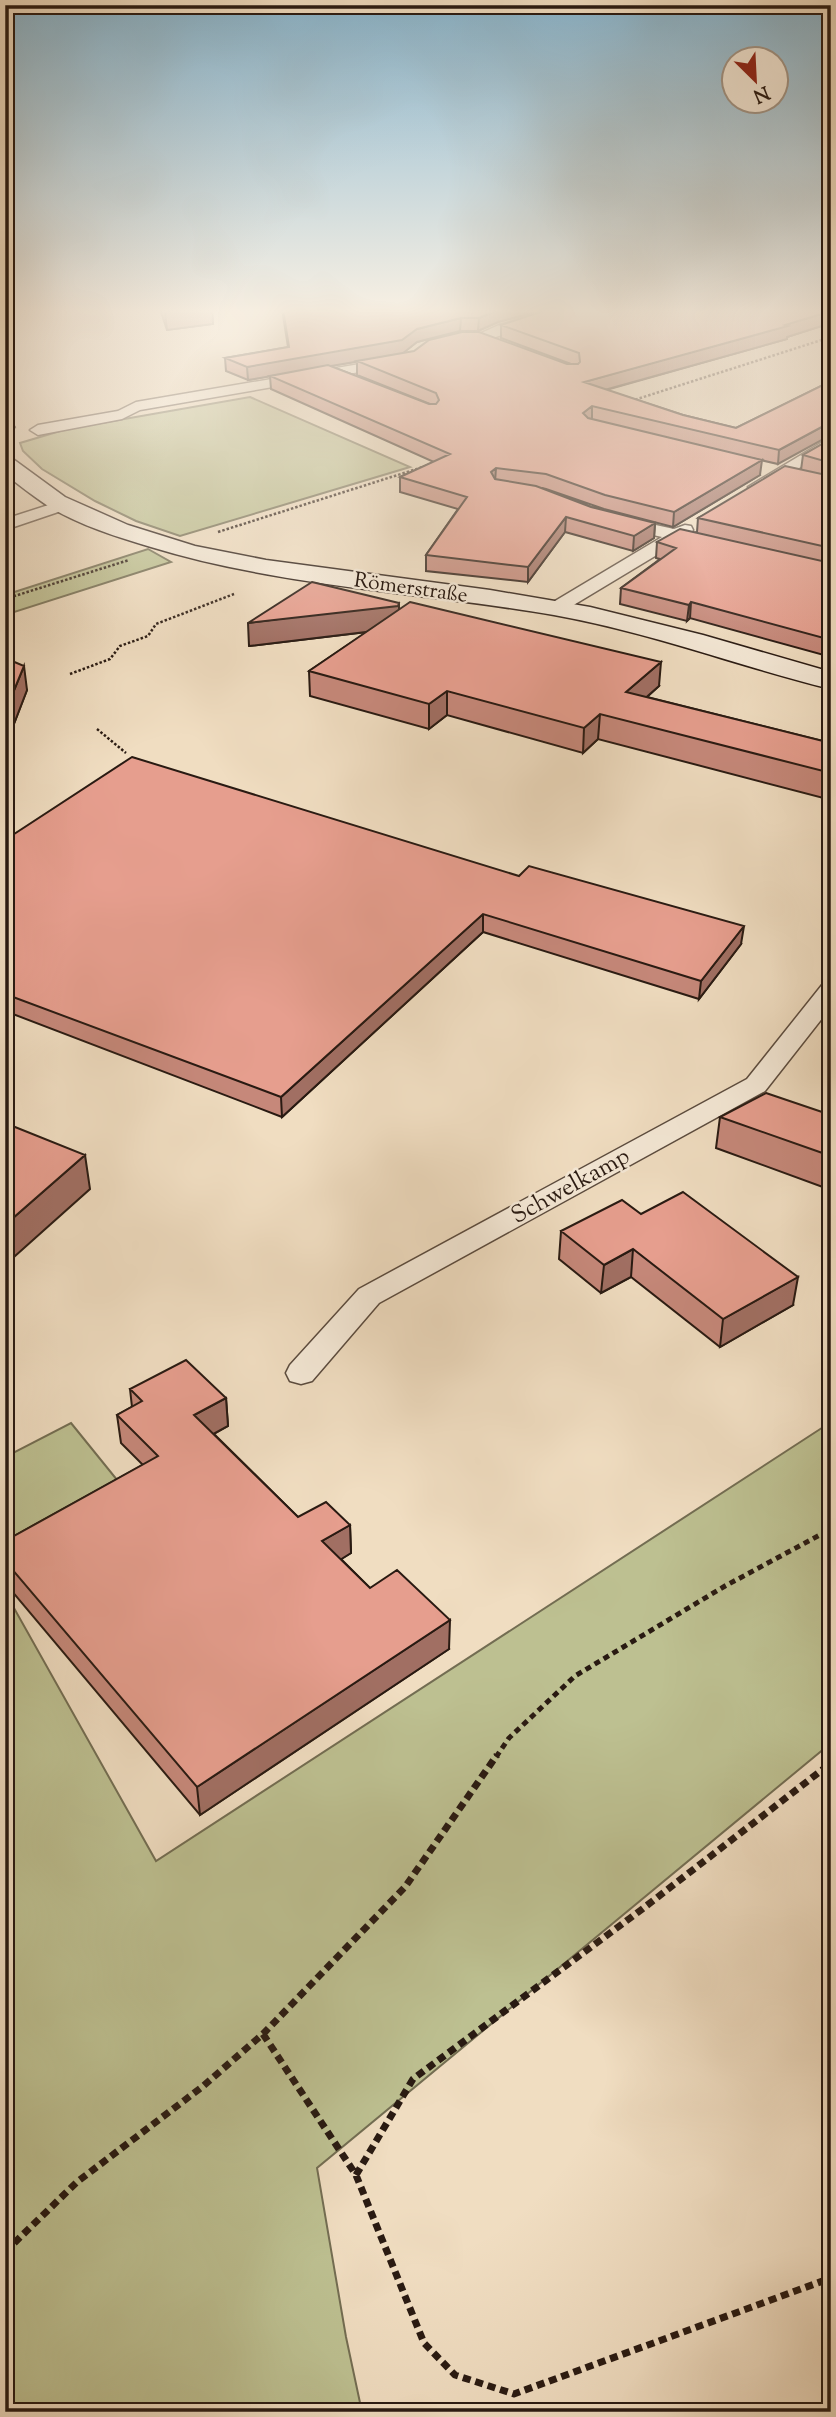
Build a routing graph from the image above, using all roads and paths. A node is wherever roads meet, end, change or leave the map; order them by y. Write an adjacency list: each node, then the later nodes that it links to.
1 (84, 422): 2 (street)
2 (38, 430)
3 (831, 442): 7 (street)
4 (436, 463): 15 (path)
5 (5, 464): 10 (main road, Römerstraße)
6 (750, 467): 7 (street)
7 (777, 474): 8 (street); 9 (street)
8 (804, 480)
9 (744, 494)
10 (64, 505): 13 (street); 15 (main road, Römerstraße)
11 (608, 519): 14 (street)
12 (699, 521): 14 (street)
13 (5, 524)
14 (677, 534): 16 (street); 19 (street)
15 (174, 546): 18 (path); 19 (main road, Römerstraße)
16 (729, 547)
17 (234, 594): 20 (path)
18 (5, 599)
19 (556, 608): 21 (main road, Römerstraße)
20 (70, 674)
21 (831, 681)
22 (97, 729): 23 (path)
23 (126, 753)
24 (831, 990): 25 (street, Schwelkamp)
25 (301, 1373)
26 (831, 1529): 28 (path)
27 (831, 1763): 29 (path)
28 (263, 2034): 29 (path); 30 (path)
29 (356, 2175): 31 (path)
30 (5, 2252)
31 (831, 2278)

